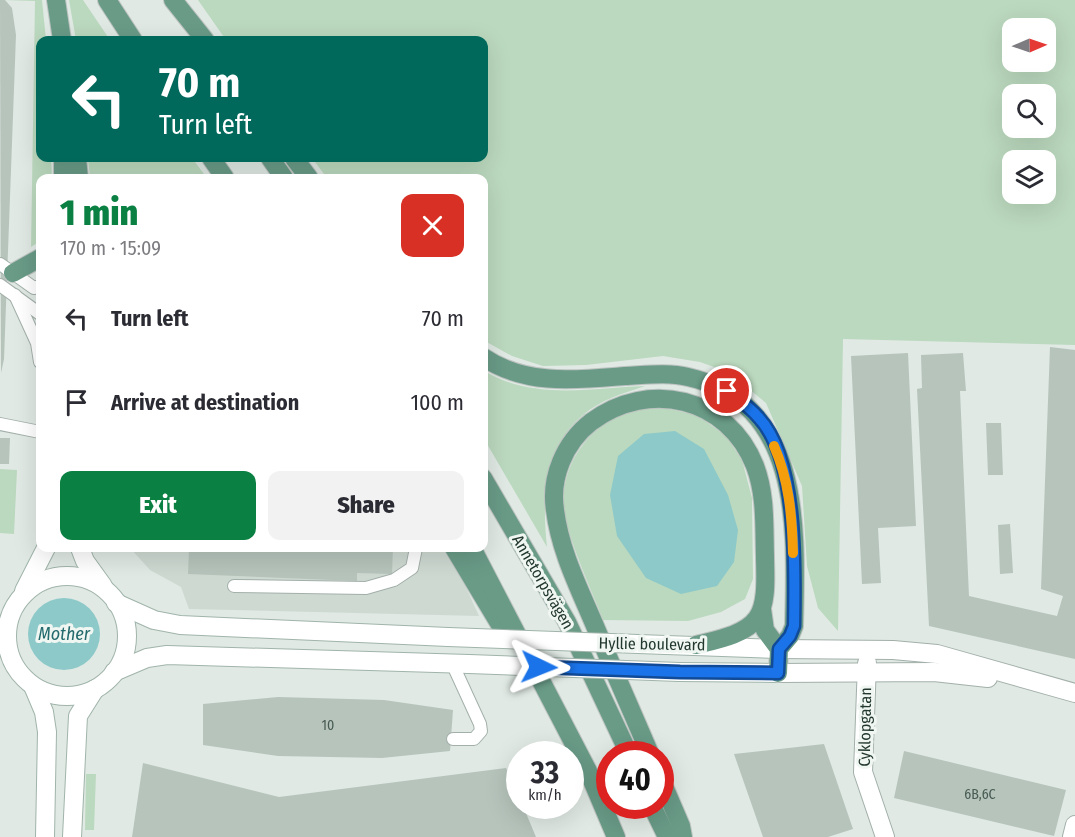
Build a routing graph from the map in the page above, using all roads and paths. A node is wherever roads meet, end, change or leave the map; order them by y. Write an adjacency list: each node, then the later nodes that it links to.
1 (56, 0): 5 (main road)
2 (107, 0): 6 (main road)
3 (162, 0): 7 (main road)
4 (173, 0): 8 (main road)
5 (61, 36)
6 (130, 36)
7 (186, 36)
8 (202, 36)
9 (36, 260): 10 (main road)
10 (4, 274): 11 (lane); 12 (lane)
11 (36, 287)
12 (15, 295): 13 (lane); 14 (lane)
13 (36, 311)
14 (36, 341)
15 (488, 359): 29 (main road)
16 (0, 424): 17 (lane)
17 (36, 431)
18 (488, 487): 41 (main road, Annetorpsvägen)
19 (44, 552): 26 (street)
20 (82, 552): 25 (street)
21 (415, 552): 24 (lane)
22 (456, 552): 43 (main road)
23 (474, 552): 43 (main road)
24 (234, 586)
25 (111, 596): 26 (street); 28 (street, Hyllie boulevard, bridge); 33 (street)
26 (12, 604): 31 (street)
27 (762, 609): 28 (main road); 29 (main road); 42 (main road)
28 (696, 645): 29 (street, Hyllie boulevard)
29 (779, 649): 30 (street, Hyllie boulevard); 35 (main road)
30 (867, 650): 34 (street, Cyklopgatan); 36 (street, Hyllie boulevard)
31 (6, 659): 37 (street)
32 (460, 663): 33 (street, Hyllie boulevard); 35 (street, Hyllie boulevard, bridge); 40 (lane)
33 (114, 672): 38 (street)
34 (866, 672): 35 (street, Hyllie boulevard); 36 (street, Hyllie boulevard); 52 (street, Cyklopgatan)
35 (778, 673)
36 (1043, 685): 39 (street, Hyllie boulevard)
37 (33, 686): 38 (street); 47 (street)
38 (95, 689): 48 (street)
39 (1075, 693)
40 (453, 739)
41 (623, 741)
42 (644, 741)
43 (588, 771): 49 (main road)
44 (674, 810): 51 (main road)
45 (658, 819): 50 (main road)
46 (1075, 825): 53 (street)
47 (45, 837)
48 (72, 837)
49 (616, 837)
50 (667, 837)
51 (683, 837)
52 (885, 837)
53 (1072, 837)

